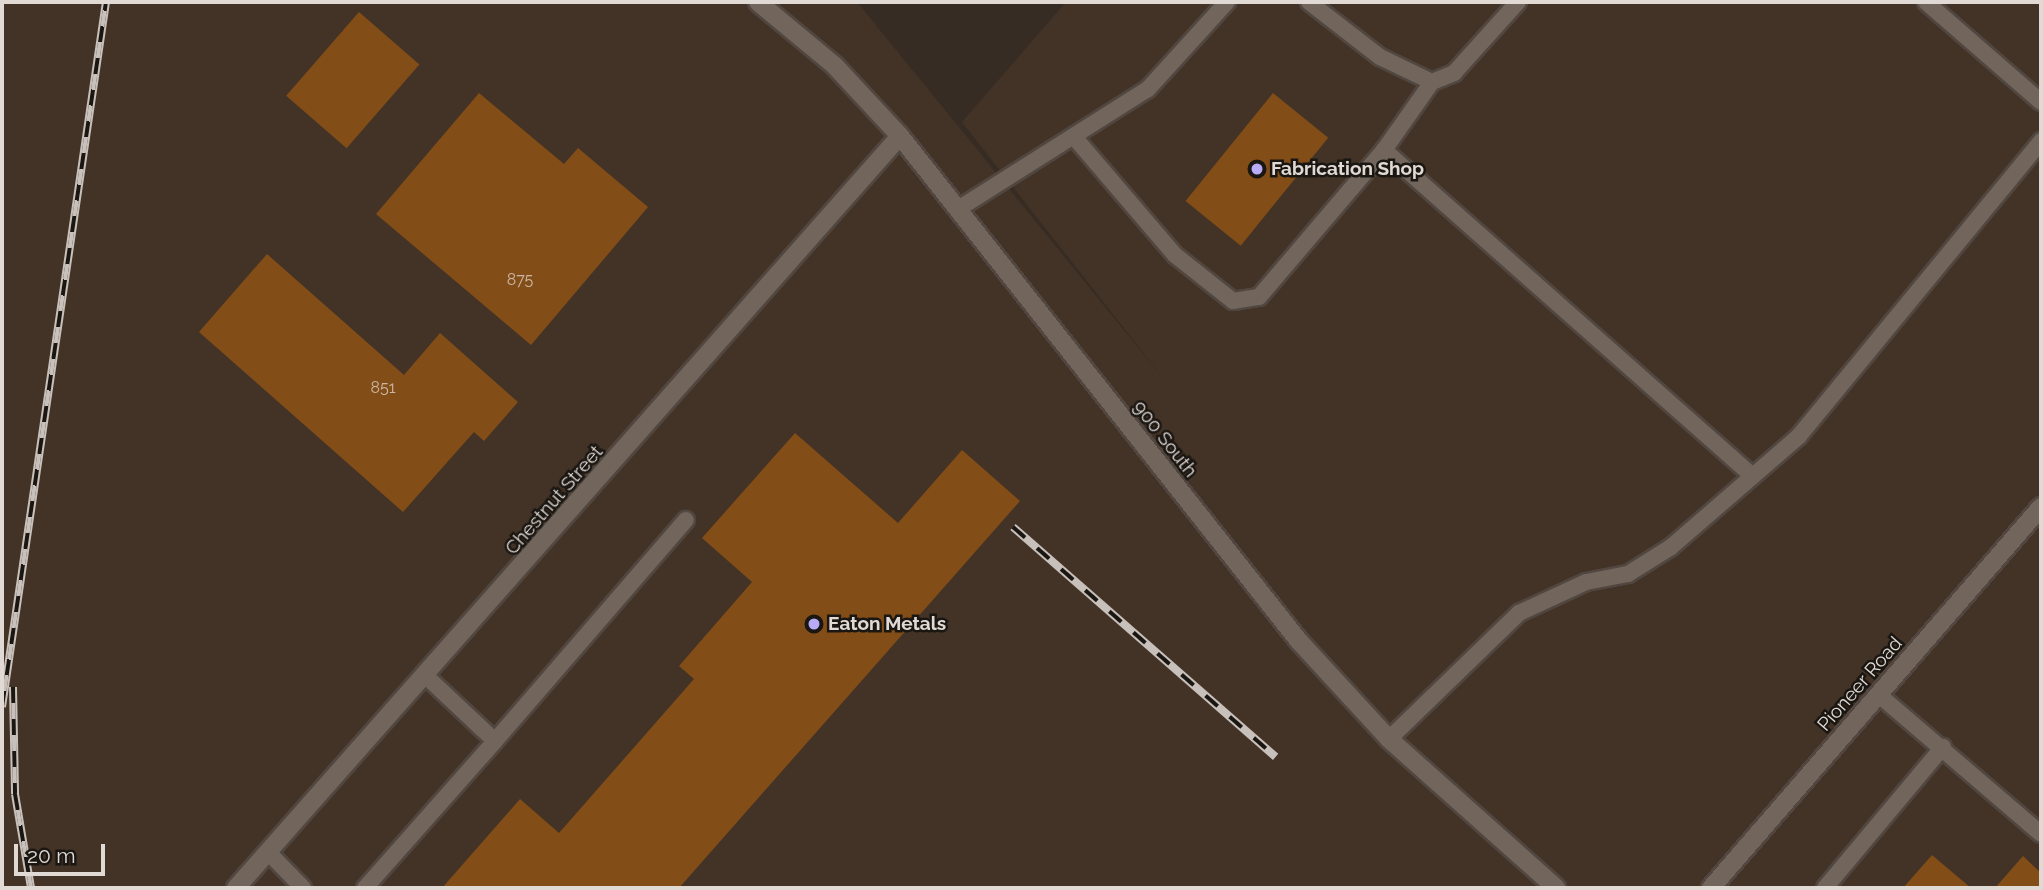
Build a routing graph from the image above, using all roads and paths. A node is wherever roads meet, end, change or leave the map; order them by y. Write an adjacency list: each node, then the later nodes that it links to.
1 (1227, 2): 9 (lane)
2 (1309, 2): 6 (lane)
3 (1518, 2): 6 (lane)
4 (1926, 2): 7 (lane)
5 (763, 3): 8 (street, 900 South)
6 (1432, 82): 11 (lane)
7 (2041, 102)
8 (900, 136): 12 (street, 900 South); 16 (street, Chestnut Street)
9 (1075, 138): 11 (lane); 12 (lane)
10 (2041, 141): 13 (lane)
11 (1384, 150): 13 (lane)
12 (958, 209): 18 (street, 900 South)
13 (1754, 476): 18 (lane)
14 (2041, 507): 17 (street, Pioneer Road)
15 (686, 520): 19 (lane)
16 (428, 678): 19 (lane); 22 (street, Chestnut Street)
17 (1879, 695): 20 (lane); 27 (street, Pioneer Road)
18 (1389, 739): 26 (street, 900 South)
19 (495, 741): 25 (lane)
20 (1943, 747): 21 (lane); 28 (lane)
21 (2041, 834)
22 (268, 852): 23 (street, Chestnut Street); 24 (lane)
23 (236, 888)
24 (303, 888)
25 (365, 888)
26 (1556, 888)
27 (1712, 888)
28 (1825, 888)

